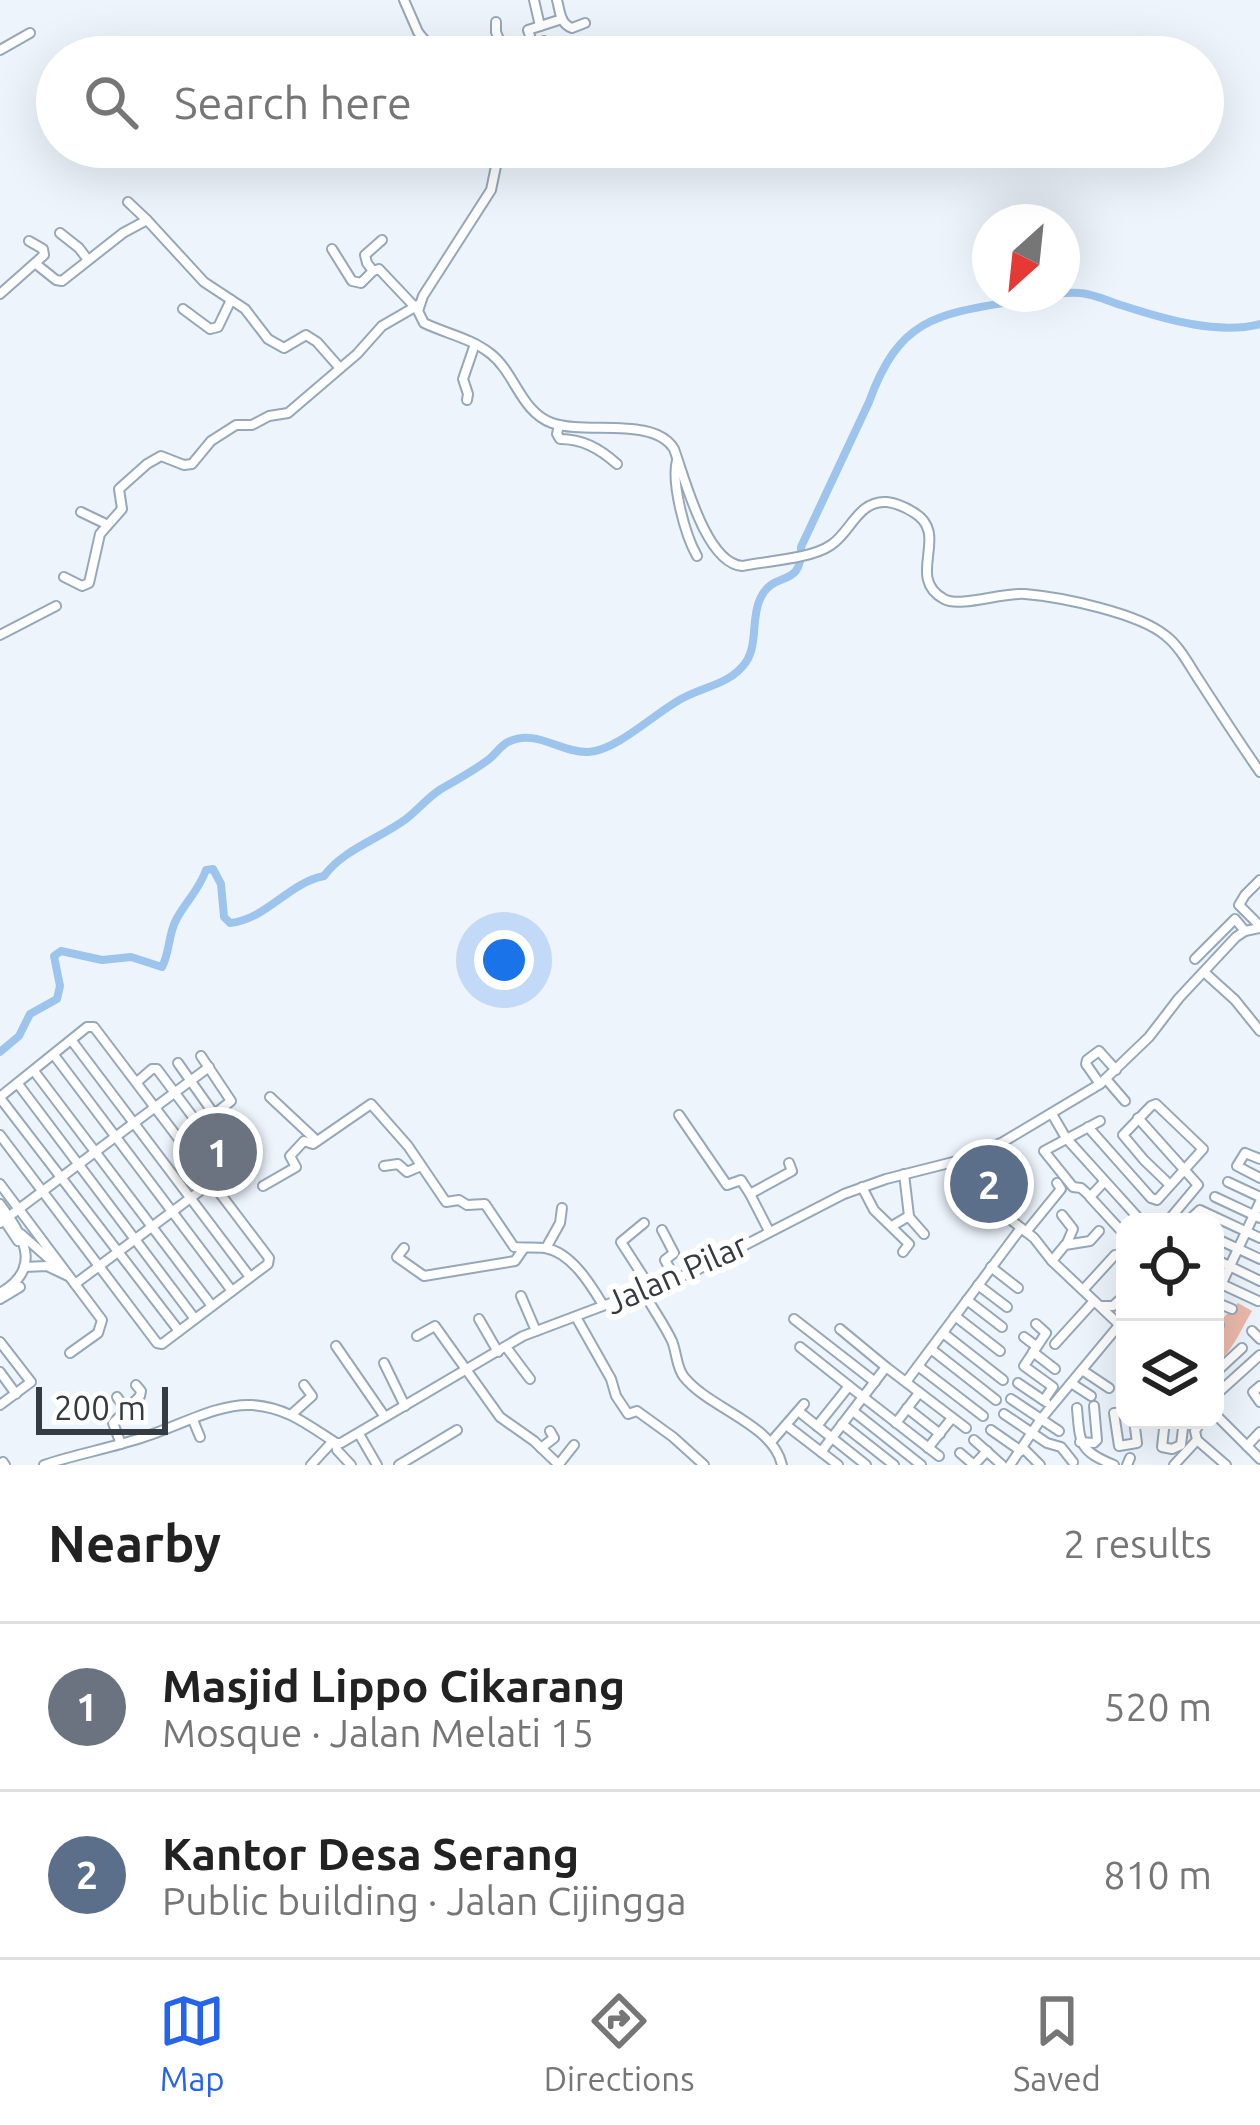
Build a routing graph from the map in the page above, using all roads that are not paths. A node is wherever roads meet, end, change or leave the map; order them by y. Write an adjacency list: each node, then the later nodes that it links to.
1 (404, 0): 9 (street)
2 (534, 0): 7 (street)
3 (557, 0): 4 (street)
4 (562, 19): 6 (street); 7 (street)
5 (496, 22): 10 (street)
6 (585, 23)
7 (540, 26): 11 (street)
8 (30, 33): 12 (street)
9 (420, 36)
10 (498, 36)
11 (531, 36)
12 (0, 50)
13 (496, 168): 25 (street)
14 (128, 202): 15 (street)
15 (147, 220): 20 (street); 24 (street)
16 (60, 233): 20 (street)
17 (382, 240): 22 (street)
18 (28, 241): 21 (street)
19 (332, 248): 22 (street)
20 (88, 260): 21 (street)
21 (36, 263): 23 (street)
22 (373, 271): 25 (street)
23 (0, 294)
24 (231, 300): 26 (street); 28 (street)
25 (417, 305): 27 (street); 28 (street)
26 (183, 309)
27 (475, 344): 29 (street); 30 (street)
28 (339, 368): 34 (street)
29 (467, 400)
30 (559, 425): 31 (street); 32 (street)
31 (677, 459): 35 (street); 39 (street)
32 (616, 464)
33 (81, 512): 34 (street)
34 (106, 524): 36 (street)
35 (697, 556)
36 (64, 577)
37 (56, 606): 38 (street)
38 (1, 633)
39 (1260, 772)
40 (1260, 880): 41 (street)
41 (1240, 908): 42 (street); 43 (street)
42 (1235, 919): 44 (street); 45 (street)
43 (1259, 924): 44 (street)
44 (1245, 931): 46 (street, Jalan Pilar)
45 (1195, 959)
46 (1204, 972): 47 (street); 53 (street, Jalan Pilar)
47 (1260, 1031)
48 (72, 1041): 49 (street); 56 (street); 71 (street)
49 (54, 1055): 54 (street); 74 (street)
50 (201, 1056): 52 (street)
51 (178, 1063): 55 (street)
52 (208, 1067): 55 (street); 63 (street)
53 (1115, 1070): 57 (street, Jalan Pilar); 57 (street)
54 (34, 1071): 58 (street); 77 (street)
55 (191, 1081): 60 (street); 67 (street)
56 (137, 1082): 60 (street); 65 (street)
57 (1103, 1082): 64 (street); 66 (street, Jalan Pilar)
58 (18, 1084): 61 (street); 81 (street)
59 (243, 1088): 63 (street)
60 (175, 1093): 65 (street); 67 (street)
61 (0, 1097): 87 (street)
62 (270, 1097): 76 (street)
63 (230, 1100): 67 (street)
64 (1125, 1101)
65 (157, 1106): 71 (street); 88 (street)
66 (1054, 1112): 75 (street); 79 (street, Jalan Pilar)
67 (214, 1114)
68 (679, 1115): 97 (street)
69 (1138, 1118): 84 (street); 84 (street); 93 (street)
70 (1100, 1120): 72 (street)
71 (135, 1123): 74 (street); 99 (street)
72 (1088, 1127): 75 (street); 93 (street)
73 (0, 1135): 96 (street)
74 (117, 1137): 77 (street); 105 (street)
75 (1068, 1138): 89 (street); 98 (street)
76 (317, 1141): 83 (street); 94 (street)
77 (95, 1153): 81 (street); 116 (street)
78 (1260, 1159): 86 (street)
79 (961, 1160): 85 (street, Jalan Pilar); 118 (street)
80 (789, 1163): 97 (street)
81 (78, 1166): 87 (street); 125 (street)
82 (384, 1166): 83 (street)
83 (421, 1166): 129 (street)
84 (1185, 1171): 93 (street); 107 (street)
85 (904, 1174): 95 (street, Jalan Pilar); 109 (street)
86 (1260, 1178)
87 (61, 1179): 96 (street); 132 (street)
88 (212, 1182): 99 (street); 144 (street)
89 (1105, 1182): 98 (street); 106 (street)
90 (1228, 1182): 101 (street)
91 (1057, 1183): 118 (street)
92 (0, 1184): 104 (street)
93 (1170, 1185)
94 (263, 1186)
95 (862, 1187): 115 (street); 119 (street, Jalan Pilar)
96 (43, 1192): 104 (street); 141 (street)
97 (749, 1195): 119 (street)
98 (1090, 1196): 114 (street)
99 (191, 1197): 105 (street); 144 (street)
100 (1215, 1197): 110 (street)
101 (1260, 1200): 110 (street)
102 (0, 1204): 111 (street)
103 (562, 1208): 130 (street)
104 (20, 1210): 111 (street); 146 (street)
105 (174, 1211): 116 (street); 154 (street)
106 (1134, 1213)
107 (1175, 1213)
108 (1062, 1215): 127 (street)
109 (908, 1216): 115 (street); 123 (street)
110 (1257, 1216): 121 (street)
111 (3, 1219): 122 (street); 155 (street)
112 (1224, 1222): 121 (street)
113 (644, 1223): 152 (street)
114 (1116, 1225)
115 (892, 1226): 133 (street)
116 (152, 1227): 125 (street); 162 (street)
117 (662, 1230): 145 (street)
118 (1023, 1230): 136 (street); 142 (street)
119 (769, 1231): 145 (street, Jalan Pilar)
120 (1099, 1231): 127 (street)
121 (1246, 1232): 124 (street); 131 (street)
122 (20, 1233): 140 (street); 146 (street)
123 (924, 1234)
124 (1260, 1238)
125 (134, 1240): 132 (street); 168 (street)
126 (1224, 1242): 131 (street)
127 (1066, 1244): 136 (street)
128 (404, 1248): 138 (street)
129 (524, 1248): 130 (street); 138 (street)
130 (546, 1248): 161 (street)
131 (1238, 1249): 135 (street); 139 (street)
132 (118, 1252): 141 (street); 175 (street)
133 (903, 1252)
134 (1115, 1255): 153 (street)
135 (1260, 1259)
136 (1052, 1262): 153 (street)
137 (1224, 1263): 139 (street)
138 (484, 1266): 147 (street)
139 (1230, 1266): 143 (street); 148 (street)
140 (24, 1267): 146 (street); 155 (street)
141 (98, 1267): 146 (street); 175 (street)
142 (991, 1268): 149 (street); 151 (street)
143 (1224, 1274)
144 (250, 1277): 154 (street)
145 (675, 1278): 152 (street, Jalan Pilar)
146 (72, 1280): 189 (street)
147 (487, 1280)
148 (1260, 1281)
149 (978, 1285): 157 (street); 164 (street)
150 (1224, 1285): 158 (street)
151 (1018, 1288)
152 (646, 1289): 161 (street, Jalan Pilar); 254 (street)
153 (1083, 1290): 160 (street)
154 (232, 1291): 162 (street)
155 (0, 1293)
156 (521, 1296): 176 (street)
157 (967, 1300): 166 (street); 173 (street)
158 (1258, 1300)
159 (1116, 1303): 160 (street)
160 (1098, 1304): 171 (street); 182 (street)
161 (603, 1305): 167 (street, Jalan Pilar)
162 (212, 1306): 168 (street)
163 (1224, 1306): 165 (street)
164 (1006, 1307)
165 (1232, 1309)
166 (955, 1316): 177 (street); 188 (street)
167 (576, 1317): 176 (street, Jalan Pilar); 275 (street)
168 (195, 1319): 175 (street)
169 (479, 1319): 185 (street)
170 (794, 1319): 201 (street)
171 (1116, 1321)
172 (1036, 1324): 187 (street)
173 (1002, 1327)
174 (840, 1329): 194 (street)
175 (179, 1331)
176 (536, 1331): 185 (street, Jalan Pilar)
177 (943, 1333): 186 (street); 200 (street)
178 (1116, 1333): 197 (street)
179 (417, 1336): 195 (street)
180 (1024, 1337): 187 (street)
181 (0, 1342): 212 (street)
182 (1055, 1344)
183 (335, 1346): 227 (street)
184 (800, 1346): 207 (street)
185 (502, 1349): 195 (street, Jalan Pilar); 199 (street)
186 (931, 1349): 193 (street); 216 (street)
187 (1034, 1349): 196 (street); 218 (street)
188 (1000, 1351)
189 (70, 1354)
190 (1257, 1357): 192 (street); 209 (street)
191 (384, 1363): 220 (street)
192 (1224, 1364)
193 (918, 1366): 202 (street); 226 (street)
194 (886, 1367): 201 (street); 202 (street)
195 (467, 1370): 220 (street, Jalan Pilar); 259 (street)
196 (1055, 1370)
197 (1082, 1370): 204 (street); 210 (street)
198 (0, 1372): 212 (street)
199 (530, 1379)
200 (1003, 1380)
201 (875, 1382): 214 (street)
202 (906, 1382): 211 (street)
203 (1018, 1383): 218 (street)
204 (1071, 1383): 218 (street); 255 (street)
205 (136, 1385): 223 (street)
206 (304, 1385): 225 (street)
207 (848, 1386): 214 (street); 234 (street)
208 (1260, 1386): 217 (street)
209 (1224, 1387)
210 (1109, 1388)
211 (919, 1393): 221 (street); 228 (street)
212 (16, 1394): 219 (street)
213 (117, 1397): 223 (street)
214 (863, 1397): 224 (street); 231 (street)
215 (1011, 1399): 229 (street)
216 (996, 1400)
217 (1260, 1402)
218 (1048, 1403): 229 (street)
219 (0, 1405)
220 (405, 1406): 227 (street, Jalan Pilar)
221 (907, 1408): 231 (street); 246 (street)
222 (1077, 1408): 255 (street)
223 (126, 1410): 256 (street)
224 (853, 1411): 233 (street); 280 (street)
225 (292, 1414): 230 (street); 253 (street)
226 (983, 1416)
227 (385, 1417): 248 (street, Jalan Pilar)
228 (952, 1418): 236 (street); 246 (street)
229 (1042, 1418): 244 (street); 247 (street)
230 (194, 1420): 249 (street); 256 (street)
231 (896, 1423): 260 (street)
232 (1224, 1423): 258 (street)
233 (842, 1424): 250 (street); 279 (street)
234 (817, 1426): 250 (street); 254 (street)
235 (790, 1427): 263 (street)
236 (965, 1428)
237 (1116, 1429): 238 (street)
238 (1135, 1429)
239 (1164, 1429): 240 (street)
240 (1183, 1429)
241 (1196, 1429): 252 (street)
242 (458, 1430): 274 (street)
243 (550, 1431): 259 (street)
244 (1059, 1431)
245 (1260, 1432): 258 (street)
246 (940, 1433): 260 (street)
247 (1031, 1433): 261 (street); 261 (street); 268 (street)
248 (359, 1434): 253 (street, Jalan Pilar); 273 (street)
249 (200, 1437)
250 (832, 1438): 263 (street); 278 (street)
251 (974, 1439): 262 (street)
252 (1197, 1439): 267 (street); 285 (street)
253 (334, 1442): 271 (street); 272 (street)
254 (771, 1442): 276 (street)
255 (1080, 1442): 283 (street)
256 (121, 1444): 270 (street)
257 (574, 1445): 269 (street)
258 (1247, 1446): 266 (street)
259 (541, 1448): 269 (street)
260 (928, 1448): 265 (street)
261 (1022, 1449): 281 (street); 282 (street)
262 (986, 1451): 264 (street); 281 (street)
263 (821, 1452): 277 (street)
264 (960, 1453)
265 (939, 1456)
266 (1260, 1459)
267 (1178, 1461): 284 (street)
268 (1073, 1462)
269 (559, 1464)
270 (44, 1465)
271 (310, 1465)
272 (351, 1465)
273 (377, 1465)
274 (399, 1465)
275 (704, 1465)
276 (782, 1465)
277 (838, 1465)
278 (866, 1465)
279 (894, 1465)
280 (921, 1465)
281 (1006, 1465)
282 (1039, 1465)
283 (1114, 1465)
284 (1191, 1465)
285 (1226, 1465)

